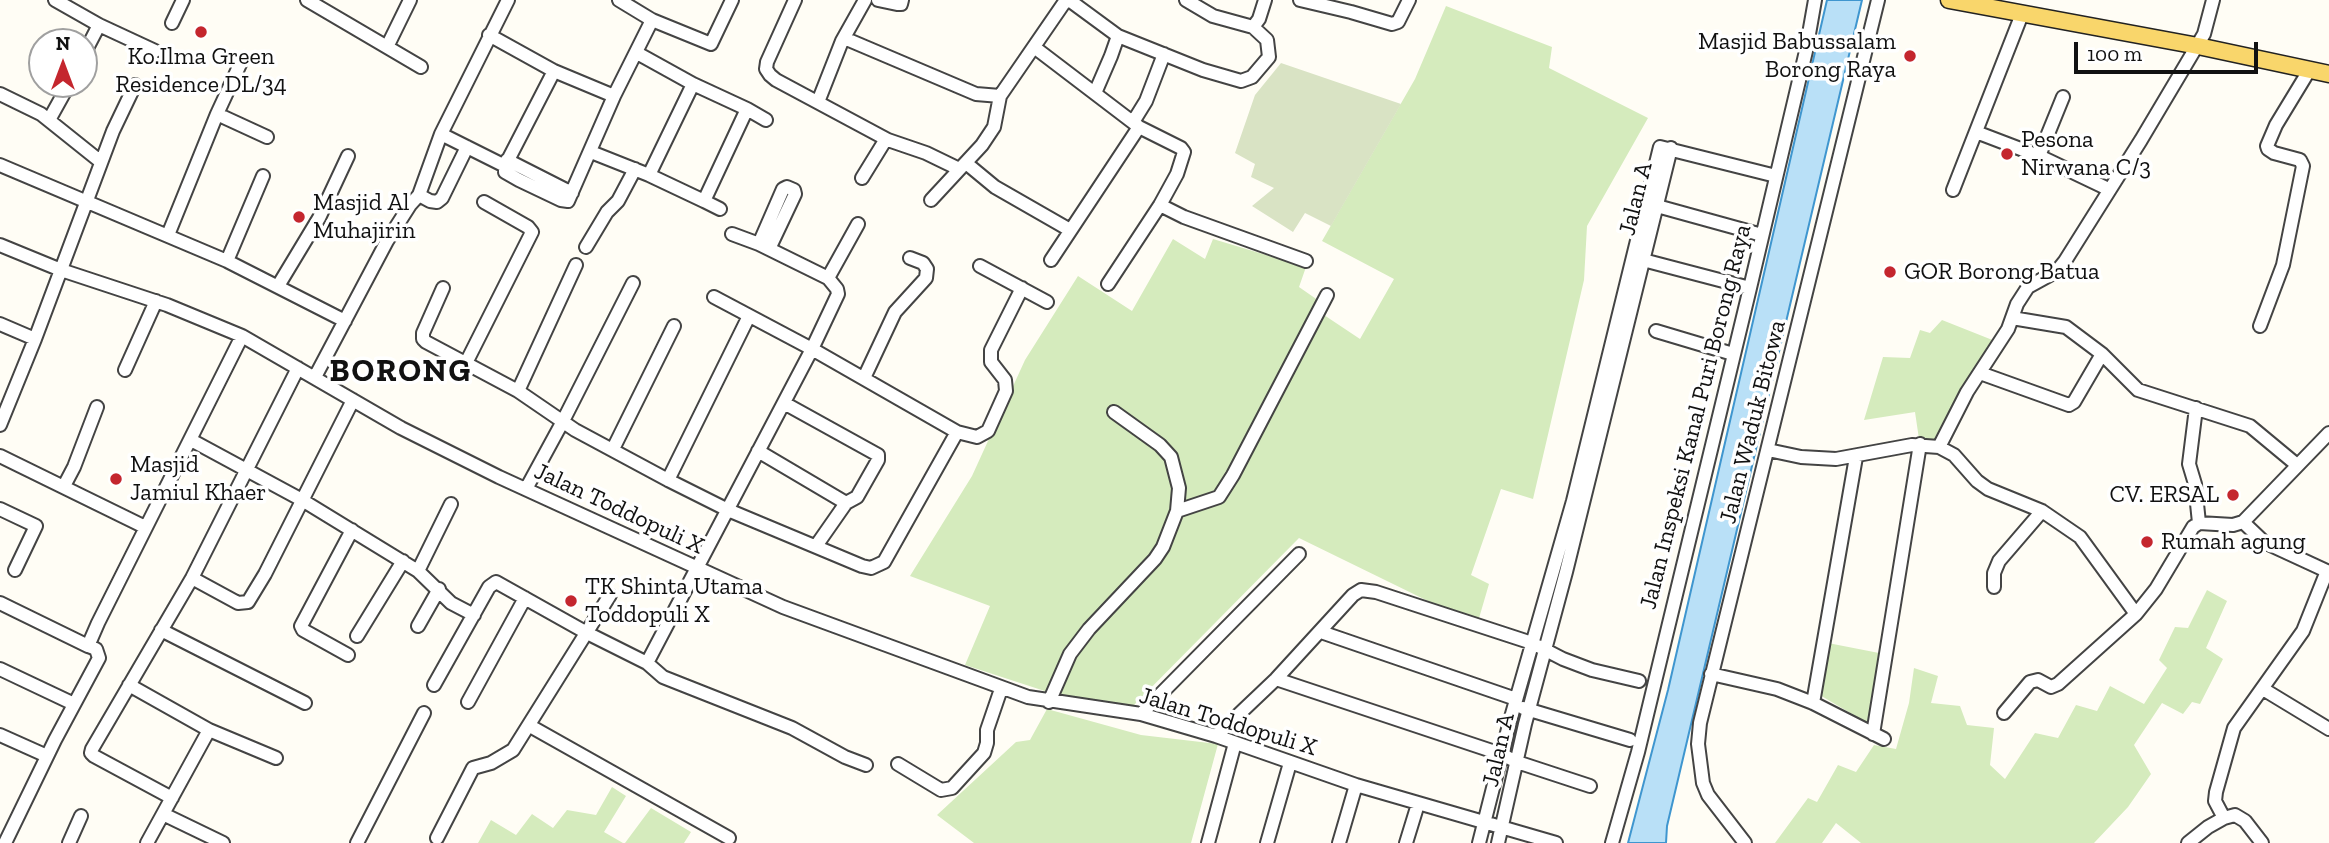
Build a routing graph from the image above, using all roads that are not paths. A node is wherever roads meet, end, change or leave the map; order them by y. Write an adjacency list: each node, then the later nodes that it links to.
1 (55, 0): 26 (street)
2 (183, 0): 25 (street)
3 (307, 0): 22 (street)
4 (338, 0): 22 (street)
5 (410, 0): 33 (street)
6 (508, 0): 29 (street)
7 (619, 0): 24 (street)
8 (732, 0): 24 (street)
9 (795, 0): 51 (street)
10 (865, 0): 31 (street)
11 (878, 0): 12 (street)
12 (902, 0)
13 (1068, 0): 30 (street); 34 (street)
14 (1186, 0): 27 (street)
15 (1265, 0): 27 (street)
16 (1300, 0): 17 (street)
17 (1409, 0)
18 (1815, 0): 73 (street, Jalan Inspeksi Kanal Puri Borong Raya)
19 (1878, 0): 144 (street, Jalan Waduk Bitowa)
20 (1949, 0): 23 (main road)
21 (2213, 0): 32 (street)
22 (331, 14): 33 (street)
23 (2022, 14): 32 (main road); 57 (street)
24 (652, 20): 36 (street)
25 (172, 23)
26 (99, 25): 28 (street); 35 (street)
27 (1254, 27): 37 (street)
28 (97, 28)
29 (489, 36): 41 (street); 58 (street)
30 (1118, 36): 37 (street); 45 (street)
31 (844, 38): 48 (street); 51 (street)
32 (2198, 46): 40 (main road); 113 (street)
33 (387, 47): 39 (street)
34 (1034, 47): 45 (street); 48 (street)
35 (155, 51)
36 (638, 53): 43 (street); 47 (street)
37 (1164, 54): 56 (street)
38 (242, 60): 53 (street)
39 (421, 67)
40 (2310, 69): 42 (main road); 117 (street)
41 (554, 71): 47 (street); 67 (street)
42 (2329, 74)
43 (693, 84): 52 (street); 71 (street)
44 (135, 85): 66 (street)
45 (1095, 93): 56 (street)
46 (0, 94): 54 (street)
47 (614, 96): 63 (street)
48 (1000, 96): 69 (street)
49 (2063, 97): 65 (street)
50 (61, 98): 54 (street)
51 (818, 102): 60 (street)
52 (747, 109): 55 (street); 80 (street)
53 (217, 114): 59 (street); 88 (street)
54 (49, 120): 66 (street)
55 (766, 120)
56 (1136, 125): 82 (street); 86 (street)
57 (1976, 132): 65 (street); 76 (street)
58 (440, 134): 61 (street); 77 (street)
59 (267, 137)
60 (886, 139): 69 (street); 74 (street)
61 (467, 146): 67 (street); 77 (street)
62 (1671, 148): 73 (street); 83 (street, Jalan A); 107 (street, Jalan A)
63 (591, 152): 67 (street); 70 (street)
64 (348, 156): 103 (street)
65 (2039, 156): 75 (street)
66 (101, 162): 79 (street)
67 (506, 163)
68 (0, 165): 79 (street)
69 (963, 166): 78 (street); 86 (street)
70 (635, 169): 71 (street); 91 (street)
71 (649, 175): 80 (street)
72 (263, 176): 95 (street)
73 (1776, 176): 89 (street, Jalan Inspeksi Kanal Puri Borong Raya)
74 (862, 178)
75 (2104, 187)
76 (1953, 190)
77 (419, 195): 114 (street)
78 (931, 200)
79 (88, 201): 88 (street); 99 (street)
80 (704, 201): 84 (street)
81 (484, 202): 124 (street)
82 (1160, 205): 96 (street); 102 (street)
83 (1657, 206): 89 (street); 94 (street, Jalan A)
84 (720, 209)
85 (858, 224): 100 (street)
86 (1070, 230): 93 (street)
87 (732, 233): 100 (street)
88 (168, 235): 95 (street)
89 (1762, 235): 106 (street, Jalan Inspeksi Kanal Puri Borong Raya)
90 (0, 245): 99 (street, Jalan Toddopuli X)
91 (586, 247)
92 (910, 258): 129 (street)
93 (1051, 260)
94 (1643, 260): 106 (street); 107 (street, Jalan A)
95 (227, 261): 103 (street)
96 (1306, 261)
97 (576, 265): 130 (street)
98 (980, 266): 105 (street)
99 (61, 270): 110 (street, Jalan Toddopuli X); 120 (street)
100 (828, 278): 121 (street)
101 (633, 283): 136 (street)
102 (1108, 284)
103 (278, 286): 114 (street)
104 (443, 288): 124 (street)
105 (1022, 288): 111 (street); 138 (street)
106 (1750, 288): 122 (street, Jalan Inspeksi Kanal Puri Borong Raya)
107 (1629, 290): 155 (street, Jalan A)
108 (1328, 295): 160 (street)
109 (714, 298): 112 (street)
110 (156, 301): 119 (street, Jalan Toddopuli X); 126 (street)
111 (1047, 302)
112 (749, 316): 121 (street); 150 (street)
113 (2012, 318): 123 (street); 127 (street)
114 (345, 321): 128 (street)
115 (0, 324): 120 (street)
116 (674, 326): 143 (street)
117 (2260, 326)
118 (1656, 331): 122 (street)
119 (242, 336): 125 (street, Jalan Toddopuli X); 140 (street)
120 (35, 339): 137 (street)
121 (812, 349): 129 (street); 132 (street)
122 (1733, 354): 246 (street, Jalan Inspeksi Kanal Puri Borong Raya)
123 (2102, 354): 127 (street); 134 (street)
124 (466, 363): 130 (street)
125 (298, 368): 128 (street, Jalan Toddopuli X); 149 (street)
126 (125, 370)
127 (1980, 373): 142 (street)
128 (315, 377): 131 (street, Jalan Toddopuli X)
129 (864, 378): 138 (street)
130 (518, 391): 136 (street)
131 (353, 400): 152 (street, Jalan Toddopuli X); 153 (street)
132 (784, 403): 145 (street); 154 (street)
133 (97, 407): 151 (street)
134 (2196, 408): 148 (street); 162 (street)
135 (1114, 412): 160 (street)
136 (564, 421): 143 (street); 152 (street)
137 (0, 425)
138 (957, 432): 165 (street)
139 (2329, 433): 148 (street)
140 (191, 440): 149 (street); 163 (street)
141 (1920, 444): 142 (street); 147 (street); 202 (street)
142 (1939, 447): 159 (street)
143 (613, 449): 150 (street)
144 (1768, 450): 147 (street); 191 (street, Jalan Waduk Bitowa)
145 (758, 451): 154 (street); 158 (street)
146 (0, 456): 151 (street)
147 (1856, 457): 202 (street)
148 (2297, 465): 161 (street)
149 (245, 470): 153 (street); 172 (street)
150 (668, 480): 158 (street)
151 (64, 486): 163 (street)
152 (526, 489): 168 (street, Jalan Toddopuli X)
153 (302, 500): 164 (street); 172 (street)
154 (846, 503): 165 (street)
155 (1578, 503): 185 (street, Jalan A); 187 (street, Jalan A)
156 (452, 504): 170 (street)
157 (0, 509): 169 (street)
158 (728, 510): 165 (street); 168 (street)
159 (2042, 511): 173 (street); 178 (street)
160 (1177, 512): 199 (street)
161 (2243, 522): 162 (street); 171 (street)
162 (2199, 523): 178 (street)
163 (145, 527): 186 (street)
164 (352, 530): 167 (street); 188 (street)
165 (816, 547)
166 (1299, 554): 207 (street)
167 (403, 561): 170 (street); 184 (street)
168 (697, 569): 189 (street); 196 (street, Jalan Toddopuli X)
169 (15, 570)
170 (418, 571): 174 (street)
171 (2328, 572): 197 (street)
172 (192, 578): 181 (street)
173 (1994, 587)
174 (439, 589): 179 (street); 180 (street)
175 (610, 595): 183 (street)
176 (525, 598): 179 (street); 183 (street); 198 (street)
177 (0, 603): 186 (street)
178 (2136, 614): 206 (street)
179 (474, 615): 195 (street)
180 (418, 626)
181 (161, 630): 194 (street); 201 (street)
182 (1321, 632): 185 (street); 192 (street); 200 (street)
183 (587, 634): 189 (street); 208 (street)
184 (357, 636)
185 (1532, 643): 187 (street); 200 (street, Jalan A)
186 (88, 646): 203 (street)
187 (1545, 650): 193 (street); 204 (street, Jalan A)
188 (348, 654)
189 (647, 663): 221 (street)
190 (0, 669): 203 (street)
191 (1711, 674): 202 (street); 247 (street, Jalan Waduk Bitowa)
192 (1276, 679): 212 (street); 215 (street)
193 (1639, 681)
194 (129, 685): 210 (street); 224 (street)
195 (434, 685)
196 (1001, 688): 199 (street, Jalan Toddopuli X); 220 (street)
197 (2263, 688): 209 (street); 228 (street)
198 (468, 702)
199 (1049, 702): 207 (street, Jalan Toddopuli X)
200 (1515, 702): 204 (street); 215 (street, Jalan A)
201 (305, 703)
202 (1814, 703)
203 (74, 705): 216 (street)
204 (1529, 709): 213 (street); 218 (street, Jalan A)
205 (424, 713): 237 (street)
206 (2004, 713)
207 (1142, 714): 212 (street, Jalan Toddopuli X)
208 (530, 726): 231 (street); 232 (street)
209 (2329, 729)
210 (209, 730): 217 (street); 224 (street)
211 (0, 735): 216 (street)
212 (1216, 736): 214 (street, Jalan Toddopuli X)
213 (1630, 740)
214 (1235, 743): 219 (street, Jalan Toddopuli X); 238 (street)
215 (1501, 754): 218 (street); 229 (street, Jalan A)
216 (47, 757): 233 (street)
217 (276, 758)
218 (1517, 762): 223 (street); 230 (street, Jalan A)
219 (1290, 763): 222 (street, Jalan Toddopuli X); 239 (street)
220 (898, 764)
221 (866, 765)
222 (1356, 785): 225 (street, Jalan Toddopuli X); 240 (street)
223 (1590, 786)
224 (172, 798): 226 (street)
225 (1418, 804): 229 (street, Jalan Toddopuli X); 241 (street)
226 (163, 814): 235 (street); 236 (street)
227 (81, 816): 234 (street)
228 (2224, 818): 248 (street); 249 (street)
229 (1485, 824): 230 (street, Jalan Toddopuli X); 242 (street, Jalan A)
230 (1503, 828): 244 (street, Jalan A); 245 (street, Jalan Toddopuli X)
231 (438, 838)
232 (729, 838)
233 (5, 843)
234 (69, 843)
235 (147, 843)
236 (223, 843)
237 (357, 843)
238 (1208, 843)
239 (1266, 843)
240 (1339, 843)
241 (1406, 843)
242 (1480, 843): 243 (street)
243 (1490, 843)
244 (1498, 843)
245 (1556, 843)
246 (1612, 843)
247 (1745, 843)
248 (2188, 843)
249 (2262, 843)

